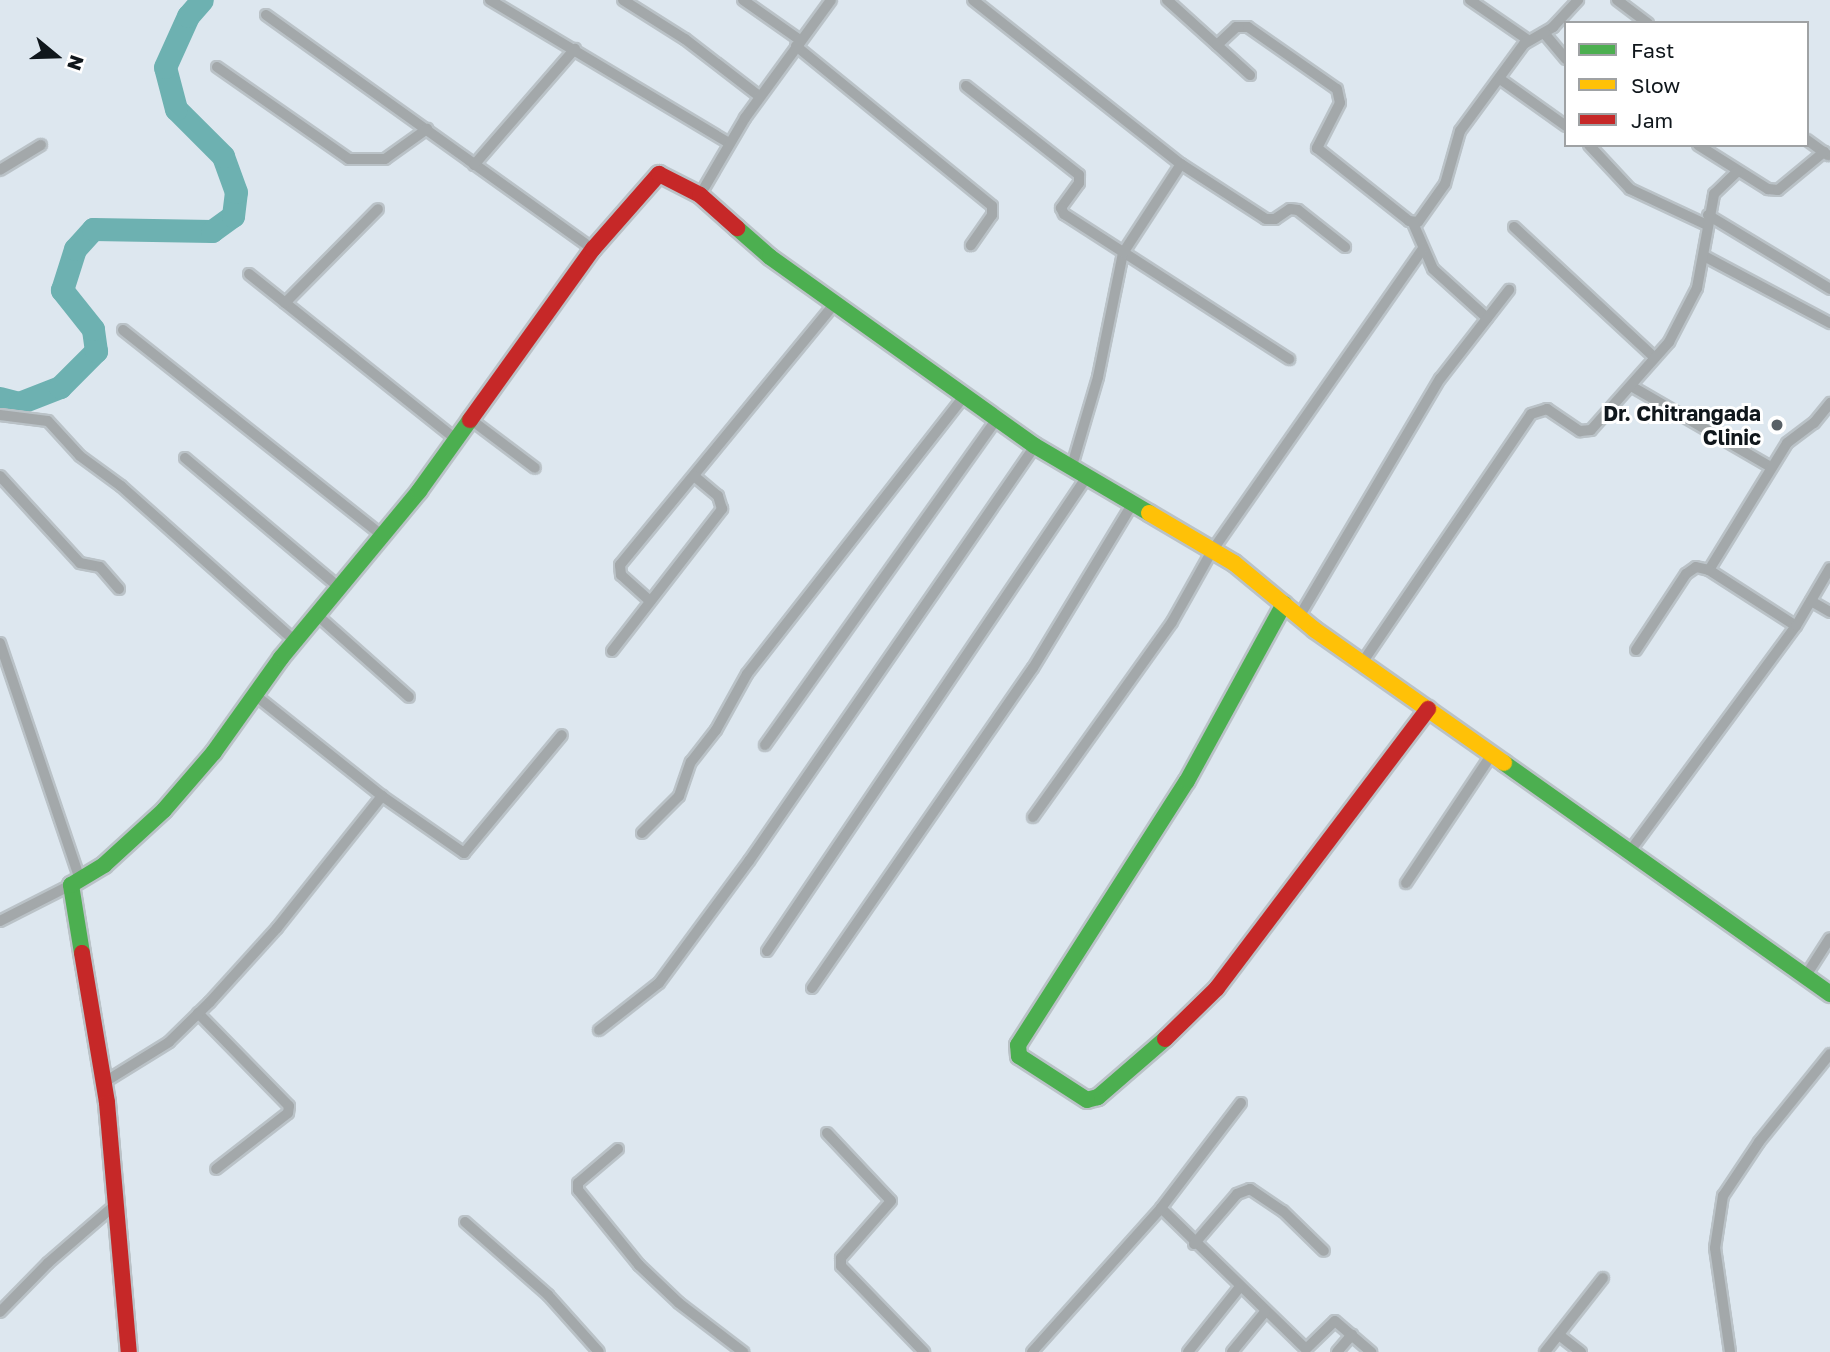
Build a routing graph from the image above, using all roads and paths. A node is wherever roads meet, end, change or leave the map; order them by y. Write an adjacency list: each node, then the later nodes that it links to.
1 (490, 0): 16 (street)
2 (623, 0): 22 (street)
3 (743, 0): 14 (street)
4 (831, 0): 14 (street)
5 (973, 0): 31 (street)
6 (1167, 0): 15 (street)
7 (1470, 0): 13 (street)
8 (1578, 0): 12 (street)
9 (1617, 0): 11 (street)
10 (266, 15): 24 (street)
11 (1645, 21)
12 (1544, 33): 13 (street); 17 (street)
13 (1528, 40): 20 (street)
14 (798, 43): 22 (street); 40 (street)
15 (1217, 46): 19 (street); 38 (street)
16 (575, 49): 26 (street); 32 (street)
17 (1564, 57)
18 (217, 67): 24 (street)
19 (1250, 75)
20 (1500, 79): 23 (street); 38 (street)
21 (966, 86): 44 (street)
22 (759, 96): 26 (street)
23 (1564, 125)
24 (427, 128): 32 (street)
25 (1809, 141): 30 (street)
26 (729, 143): 35 (street)
27 (41, 145): 33 (street)
28 (1591, 147): 37 (street)
29 (1701, 147): 34 (street)
30 (1827, 154): 34 (street)
31 (1181, 164): 41 (street); 44 (street)
32 (474, 165): 42 (street)
33 (0, 170)
34 (1738, 171): 37 (street)
35 (700, 195): 42 (street); 50 (street)
36 (378, 209): 49 (street)
37 (1708, 220): 45 (street); 47 (street)
38 (1413, 223): 43 (street)
39 (1514, 227): 54 (street)
40 (971, 245)
41 (1345, 247)
42 (593, 249): 60 (street)
43 (1423, 249): 51 (street); 72 (street)
44 (1123, 253): 55 (street); 67 (street)
45 (1704, 256): 52 (street); 54 (street)
46 (248, 274): 49 (street)
47 (1830, 289)
48 (1509, 290): 51 (street)
49 (285, 303): 62 (street)
50 (835, 303): 57 (street); 69 (street)
51 (1487, 318): 82 (street)
52 (1829, 319)
53 (123, 330): 71 (street)
54 (1656, 358): 56 (street)
55 (1289, 359)
56 (1631, 386): 65 (street); 88 (street)
57 (964, 396): 61 (street); 97 (street)
58 (1830, 403): 65 (street)
59 (0, 415): 84 (street)
60 (470, 419): 62 (street); 66 (street)
61 (997, 419): 63 (street); 93 (street)
62 (456, 439): 71 (street)
63 (1035, 446): 67 (street); 108 (street)
64 (184, 458): 75 (street)
65 (1771, 467): 74 (street)
66 (535, 468)
67 (1079, 474): 70 (street); 103 (street)
68 (0, 476): 76 (street)
69 (694, 476): 77 (street); 77 (street)
70 (1130, 506): 72 (street); 105 (street)
71 (384, 537): 75 (street)
72 (1212, 551): 79 (street); 96 (street)
73 (1830, 568): 78 (street)
74 (1709, 570): 83 (street); 86 (street)
75 (340, 588): 81 (street)
76 (118, 589)
77 (650, 601): 87 (street)
78 (1811, 601): 80 (street); 83 (street)
79 (1284, 604): 82 (street); 91 (street)
80 (1830, 612)
81 (317, 615): 84 (street); 90 (street)
82 (1299, 617): 88 (street)
83 (1796, 626): 98 (street)
84 (295, 640): 89 (street)
85 (0, 643): 99 (street)
86 (1636, 650)
87 (612, 651)
88 (1362, 663): 91 (street)
89 (255, 695): 95 (street); 99 (street)
90 (409, 697)
91 (1428, 709): 94 (street)
92 (562, 735): 95 (street)
93 (765, 745)
94 (1492, 754): 98 (street); 100 (street)
95 (382, 796): 107 (street)
96 (1033, 817)
97 (642, 832)
98 (1630, 851): 104 (street)
99 (75, 883): 101 (street); 110 (street)
100 (1406, 883)
101 (0, 921)
102 (1830, 938): 104 (street)
103 (767, 951)
104 (1805, 977): 106 (street)
105 (812, 988)
106 (1830, 994)
107 (198, 1013): 110 (street); 114 (street)
108 (599, 1031)
109 (1830, 1054): 137 (street)
110 (103, 1083): 115 (street)
111 (1241, 1103): 116 (street)
112 (827, 1133): 129 (street)
113 (618, 1149): 128 (street)
114 (216, 1169)
115 (116, 1205): 122 (street); 126 (street)
116 (1161, 1208): 118 (street); 130 (street)
117 (465, 1222): 127 (street)
118 (1194, 1244): 119 (street); 121 (street)
119 (1324, 1251)
120 (1603, 1278): 125 (street)
121 (1239, 1288): 123 (street); 131 (street)
122 (0, 1312)
123 (1265, 1312): 124 (street); 132 (street)
124 (1352, 1335): 133 (street); 134 (street)
125 (1559, 1335): 135 (street); 136 (street)
126 (129, 1352)
127 (598, 1352)
128 (743, 1352)
129 (924, 1352)
130 (1032, 1352)
131 (1188, 1352)
132 (1232, 1352)
133 (1337, 1352)
134 (1371, 1352)
135 (1545, 1352)
136 (1581, 1352)
137 (1730, 1352)

